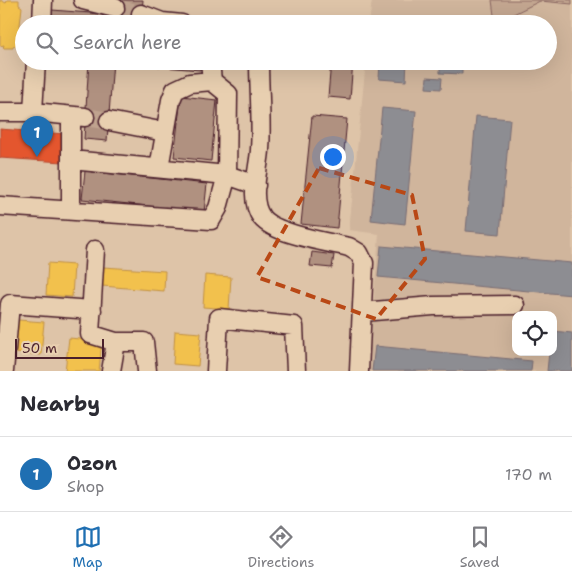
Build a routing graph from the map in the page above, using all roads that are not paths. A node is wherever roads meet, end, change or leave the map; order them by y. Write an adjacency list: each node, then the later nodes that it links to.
1 (43, 0): 4 (street)
2 (83, 0): 3 (street)
3 (115, 8)
4 (42, 15)
5 (35, 70): 10 (street)
6 (211, 70): 8 (street)
7 (259, 70): 16 (street)
8 (212, 81): 12 (street); 15 (street)
9 (0, 112): 10 (street)
10 (33, 112): 13 (street)
11 (108, 121): 12 (street)
12 (165, 132): 14 (street)
13 (72, 160): 14 (street); 18 (street)
14 (159, 168): 15 (street)
15 (227, 174): 16 (street); 18 (street)
16 (256, 185): 22 (street)
17 (0, 206): 18 (street)
18 (71, 209)
19 (95, 250): 21 (street)
20 (515, 305): 22 (street)
21 (92, 310): 23 (street); 24 (street)
22 (362, 312): 29 (street)
23 (116, 342): 25 (street); 26 (street)
24 (4, 371)
25 (111, 371)
26 (147, 371)
27 (216, 371): 28 (street)
28 (296, 371)
29 (359, 371)

